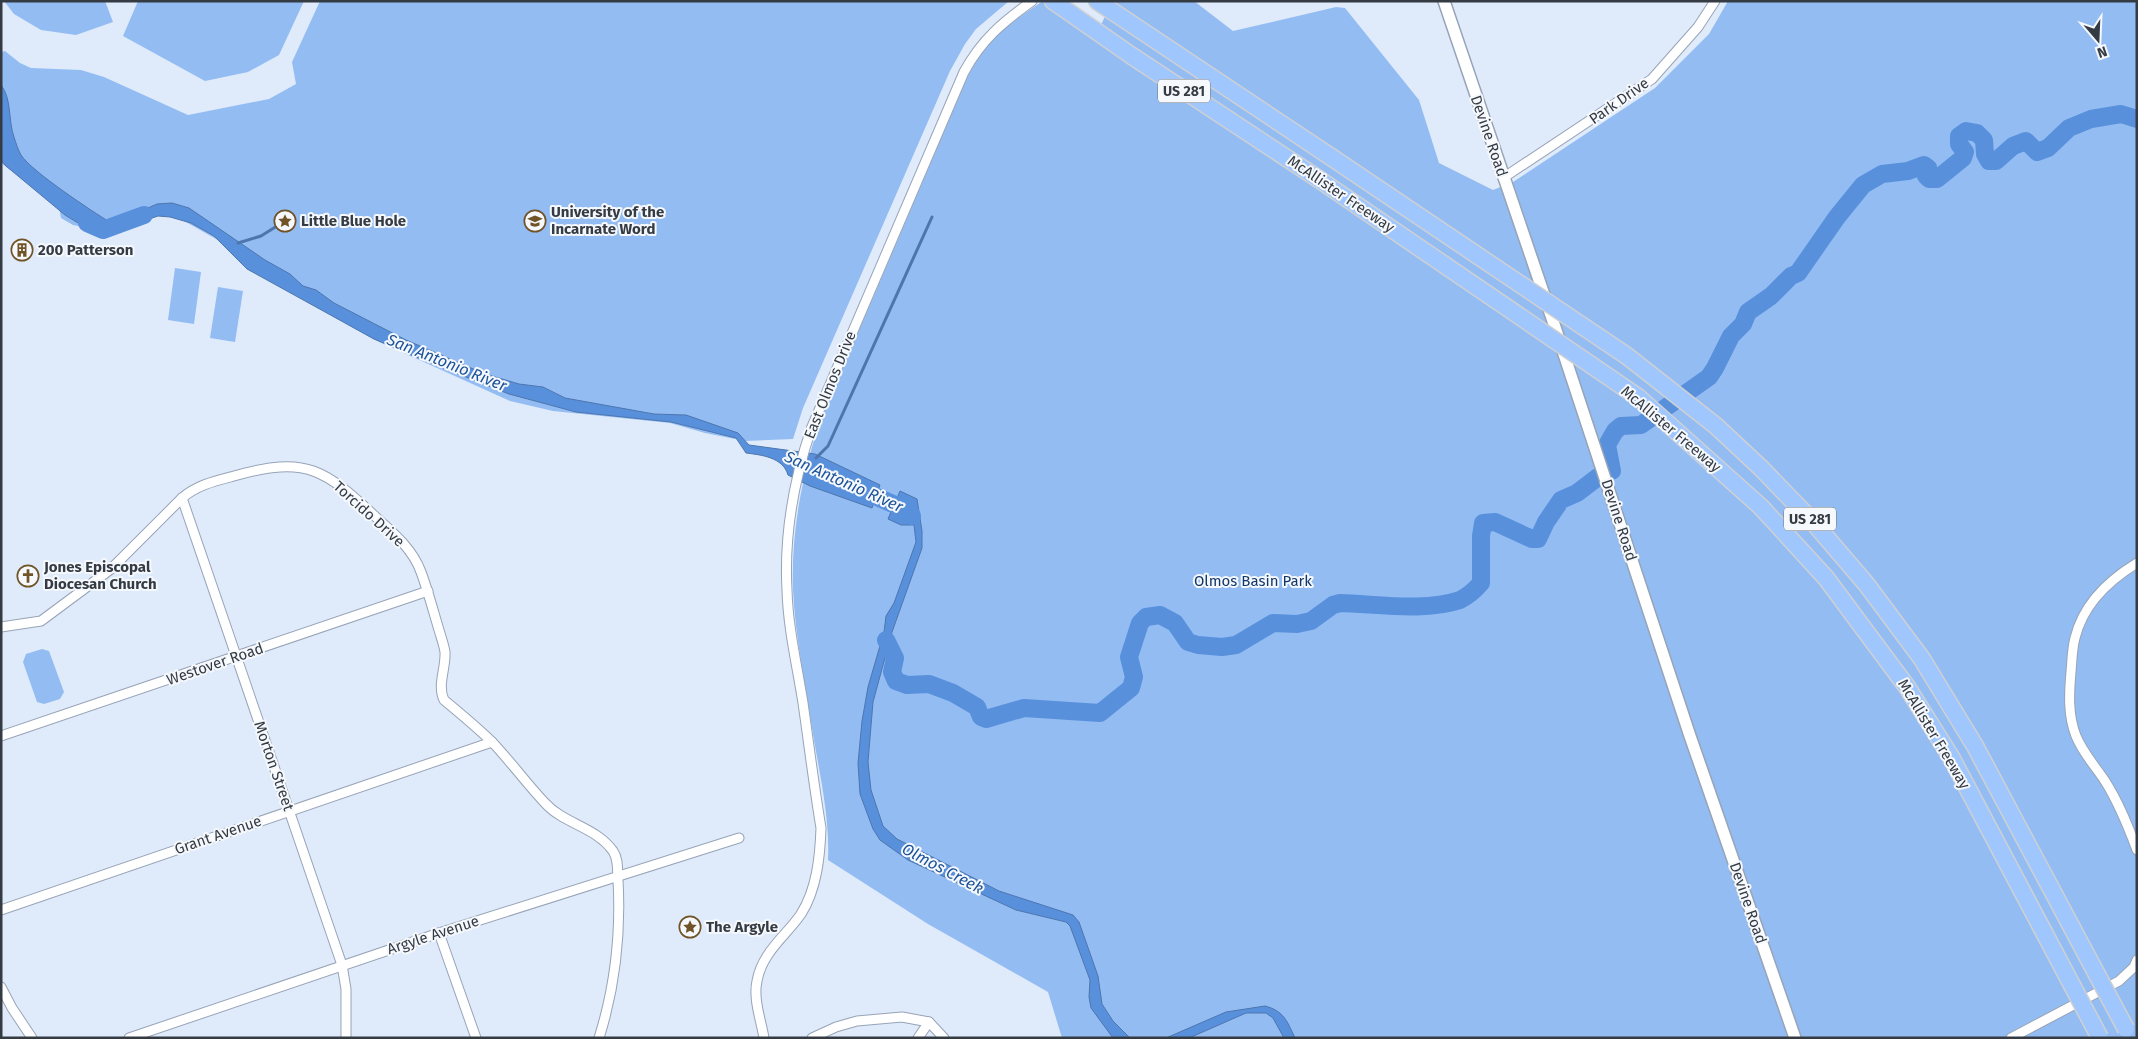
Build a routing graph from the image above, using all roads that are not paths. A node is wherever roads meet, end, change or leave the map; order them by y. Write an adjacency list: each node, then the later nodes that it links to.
1 (1032, 1): 30 (street, East Olmos Drive)
2 (1053, 1): 36 (highway, McAllister Freeway / US 281, bridge)
3 (1097, 1): 24 (highway, McAllister Freeway / US 281, bridge)
4 (1444, 1): 6 (street, Devine Road)
5 (1715, 1): 6 (street, Park Drive)
6 (1503, 178): 34 (street, Devine Road)
7 (182, 498): 9 (street, Torcido Drive); 10 (street, Torcido Drive); 11 (street, Morton Street)
8 (2137, 564): 16 (street)
9 (428, 591): 11 (street, Westover Road); 13 (street, Torcido Drive)
10 (1, 627)
11 (237, 657): 12 (street, Westover Road); 14 (street, Morton Street)
12 (1, 736)
13 (492, 742): 14 (street, Grant Avenue); 17 (street, Torcido Drive)
14 (290, 811): 18 (street, Grant Avenue); 21 (street, Morton Street)
15 (739, 838): 17 (street, Argyle Avenue)
16 (2137, 850)
17 (617, 877): 19 (street, Argyle Avenue); 29 (street, Torcido Drive)
18 (1, 910)
19 (440, 932): 21 (street, Argyle Avenue); 28 (street)
20 (2137, 960): 35 (street)
21 (342, 964): 26 (street, Argyle Avenue); 27 (street, Morton Street)
22 (1, 987): 25 (street)
23 (929, 1022): 31 (street); 32 (street); 33 (street)
24 (2128, 1033)
25 (32, 1038)
26 (129, 1038)
27 (346, 1038)
28 (476, 1038)
29 (599, 1038)
30 (764, 1038)
31 (812, 1038)
32 (918, 1038)
33 (944, 1038)
34 (1795, 1038)
35 (2011, 1038)
36 (2100, 1038)

